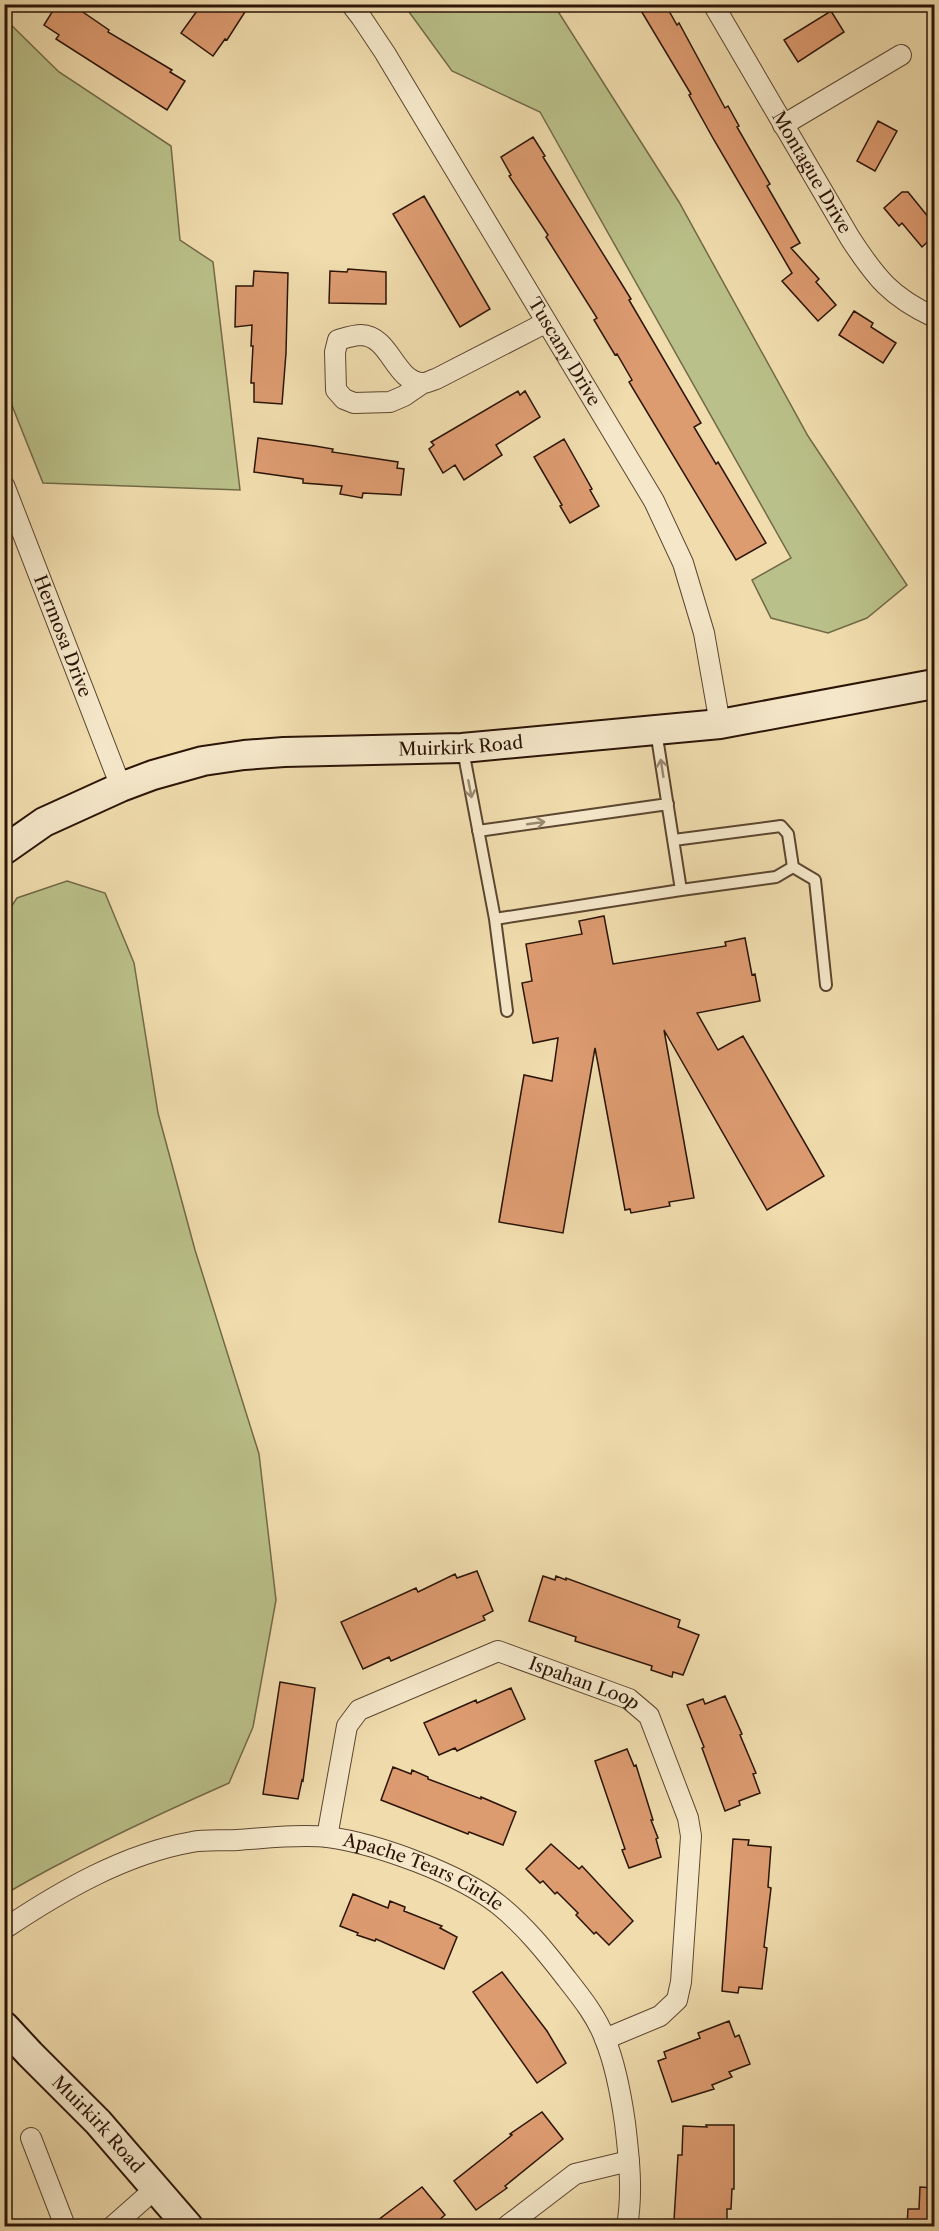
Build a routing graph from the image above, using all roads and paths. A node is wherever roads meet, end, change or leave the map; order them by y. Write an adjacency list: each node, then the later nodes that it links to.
1 (351, 4): 6 (street, Tuscany Drive)
2 (713, 4): 4 (street, Montague Drive)
3 (901, 55): 4 (street)
4 (783, 125): 5 (street, Montague Drive)
5 (934, 317)
6 (545, 323): 7 (street); 10 (street, Tuscany Drive)
7 (423, 383): 7 (street)
8 (4, 485): 13 (street, Hermosa Drive)
9 (934, 684): 10 (main road, Muirkirk Road)
10 (720, 724): 11 (main road, Muirkirk Road)
11 (656, 731): 12 (main road, Muirkirk Road); 14 (lane, one-way to 11)
12 (462, 748): 13 (main road, Muirkirk Road); 15 (lane, one-way to 15)
13 (121, 787): 17 (main road, Muirkirk Road)
14 (668, 804): 15 (lane, one-way to 14); 16 (lane)
15 (478, 831): 20 (lane)
16 (674, 840): 18 (lane); 19 (lane)
17 (4, 850)
18 (793, 867): 19 (lane); 21 (lane)
19 (681, 890): 20 (lane)
20 (495, 919): 22 (lane)
21 (826, 985)
22 (507, 1011)
23 (327, 1837): 24 (street, Apache Tears Circle); 26 (street, Apache Tears Circle); 26 (street, Ispahan Loop)
24 (4, 1929)
25 (4, 2026): 29 (main road, Muirkirk Road)
26 (605, 2039): 28 (street, Apache Tears Circle)
27 (31, 2138): 30 (street)
28 (629, 2161): 33 (street); 34 (street, Apache Tears Circle)
29 (156, 2188): 31 (street); 32 (main road, Muirkirk Road)
30 (65, 2226)
31 (113, 2226)
32 (188, 2226)
33 (507, 2226)
34 (627, 2226)

